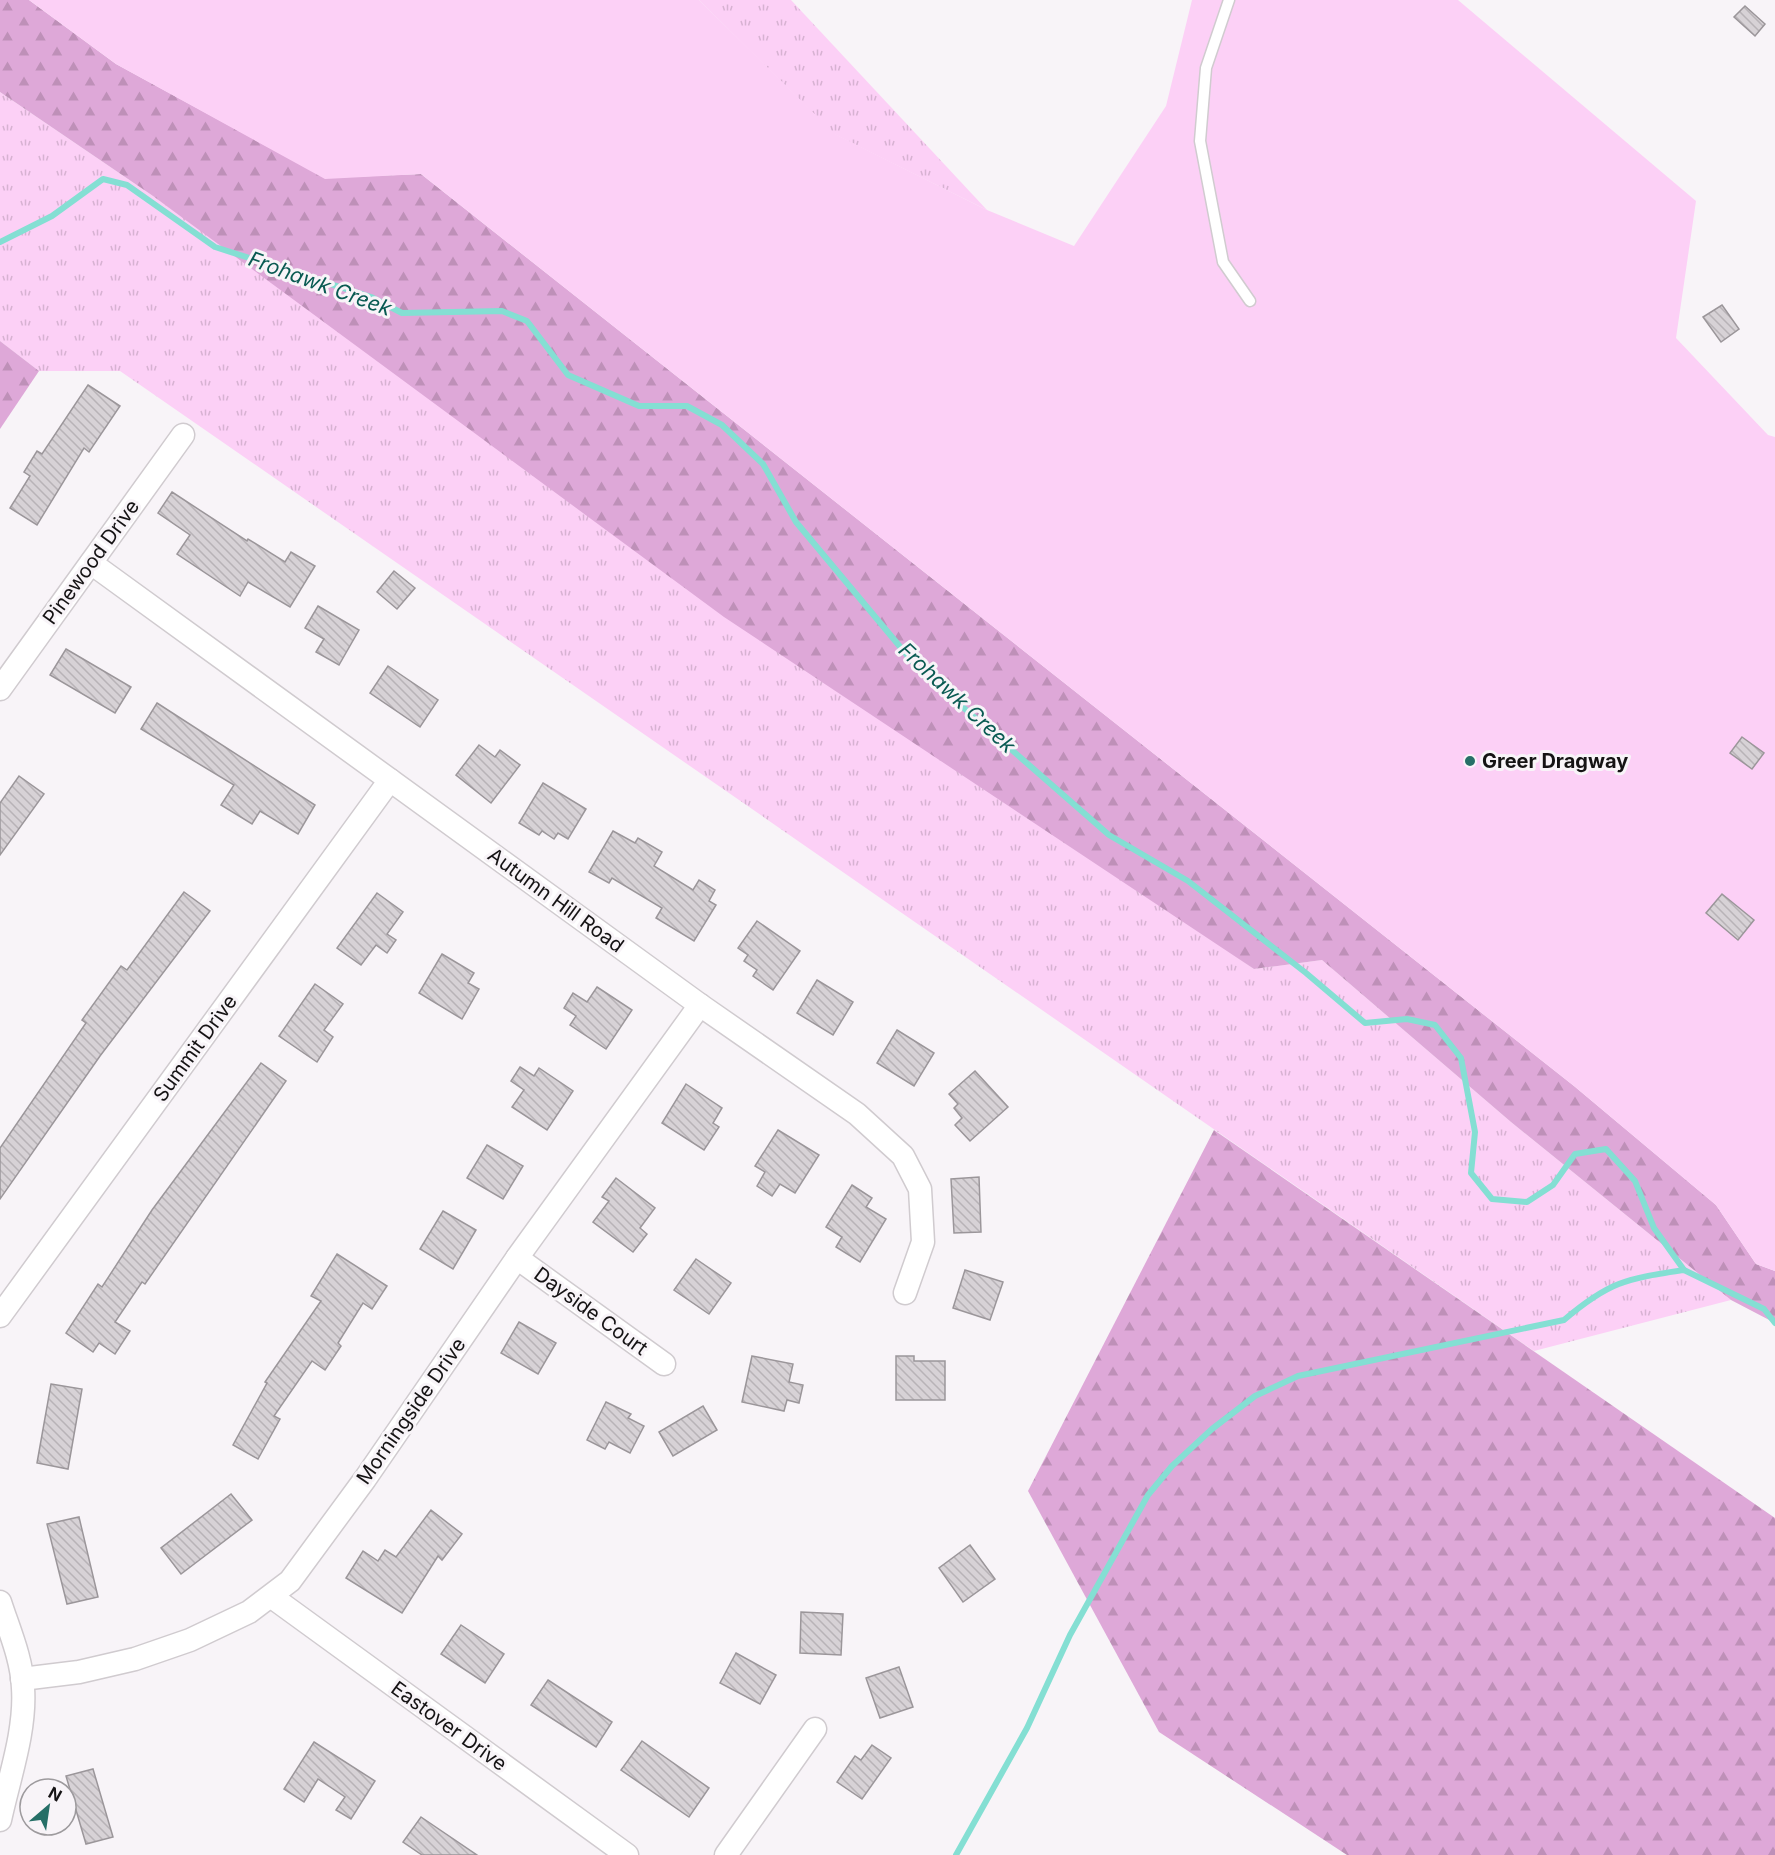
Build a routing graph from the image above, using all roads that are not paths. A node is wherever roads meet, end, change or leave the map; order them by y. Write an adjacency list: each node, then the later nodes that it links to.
1 (1229, 0): 2 (lane)
2 (1250, 300)
3 (183, 435): 4 (street, Pinewood Drive)
4 (91, 563): 5 (street, Pinewood Drive); 6 (street, Autumn Hill Road)
5 (0, 689)
6 (390, 780): 7 (street, Autumn Hill Road); 10 (street, Summit Drive)
7 (700, 1005): 8 (street, Morningside Drive); 9 (street, Autumn Hill Road)
8 (517, 1258): 11 (street, Dayside Court); 12 (street, Morningside Drive)
9 (905, 1293)
10 (0, 1316)
11 (664, 1364)
12 (272, 1597): 14 (street, Morningside Drive); 17 (street, Eastover Drive)
13 (0, 1602): 14 (street)
14 (22, 1679): 16 (street)
15 (815, 1729): 18 (street)
16 (0, 1820)
17 (627, 1855)
18 (726, 1855)

